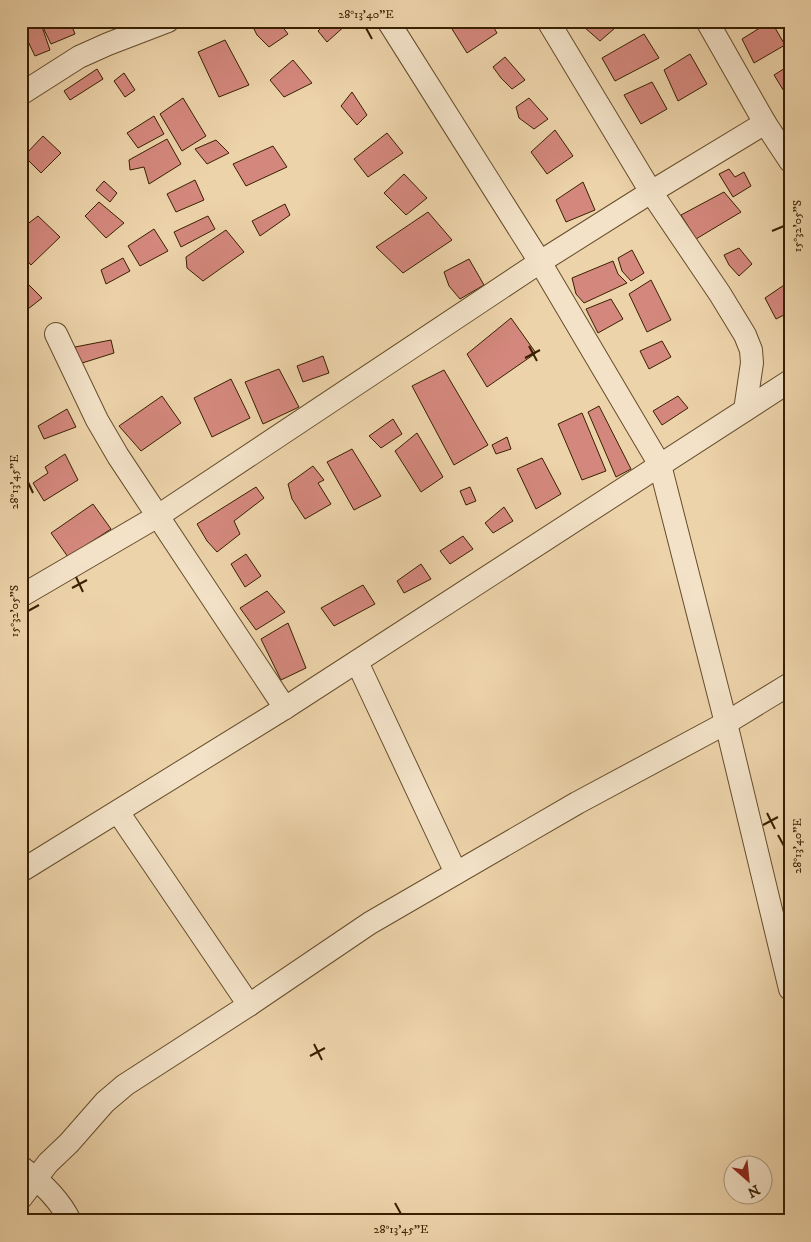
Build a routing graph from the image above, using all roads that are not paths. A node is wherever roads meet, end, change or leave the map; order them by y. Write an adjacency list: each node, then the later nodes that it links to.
1 (168, 21): 5 (street)
2 (388, 21): 9 (street)
3 (548, 21): 8 (street)
4 (707, 21): 6 (street)
5 (21, 94)
6 (765, 123): 7 (street); 8 (street)
7 (790, 161)
8 (651, 192): 9 (street); 12 (street)
9 (540, 262): 13 (street); 14 (street)
10 (56, 334): 14 (street)
11 (790, 382): 12 (street)
12 (745, 410): 13 (street)
13 (660, 465): 16 (street); 19 (street)
14 (158, 516): 15 (street); 18 (street)
15 (21, 596)
16 (357, 662): 18 (street); 22 (street)
17 (790, 684): 19 (street)
18 (285, 708): 20 (street)
19 (726, 723): 22 (street); 23 (street)
20 (118, 812): 21 (street); 24 (street)
21 (21, 871)
22 (456, 873): 24 (street)
23 (790, 988)
24 (249, 1005): 25 (street)
25 (29, 1173): 26 (street); 27 (street)
26 (21, 1198)
27 (70, 1221)

